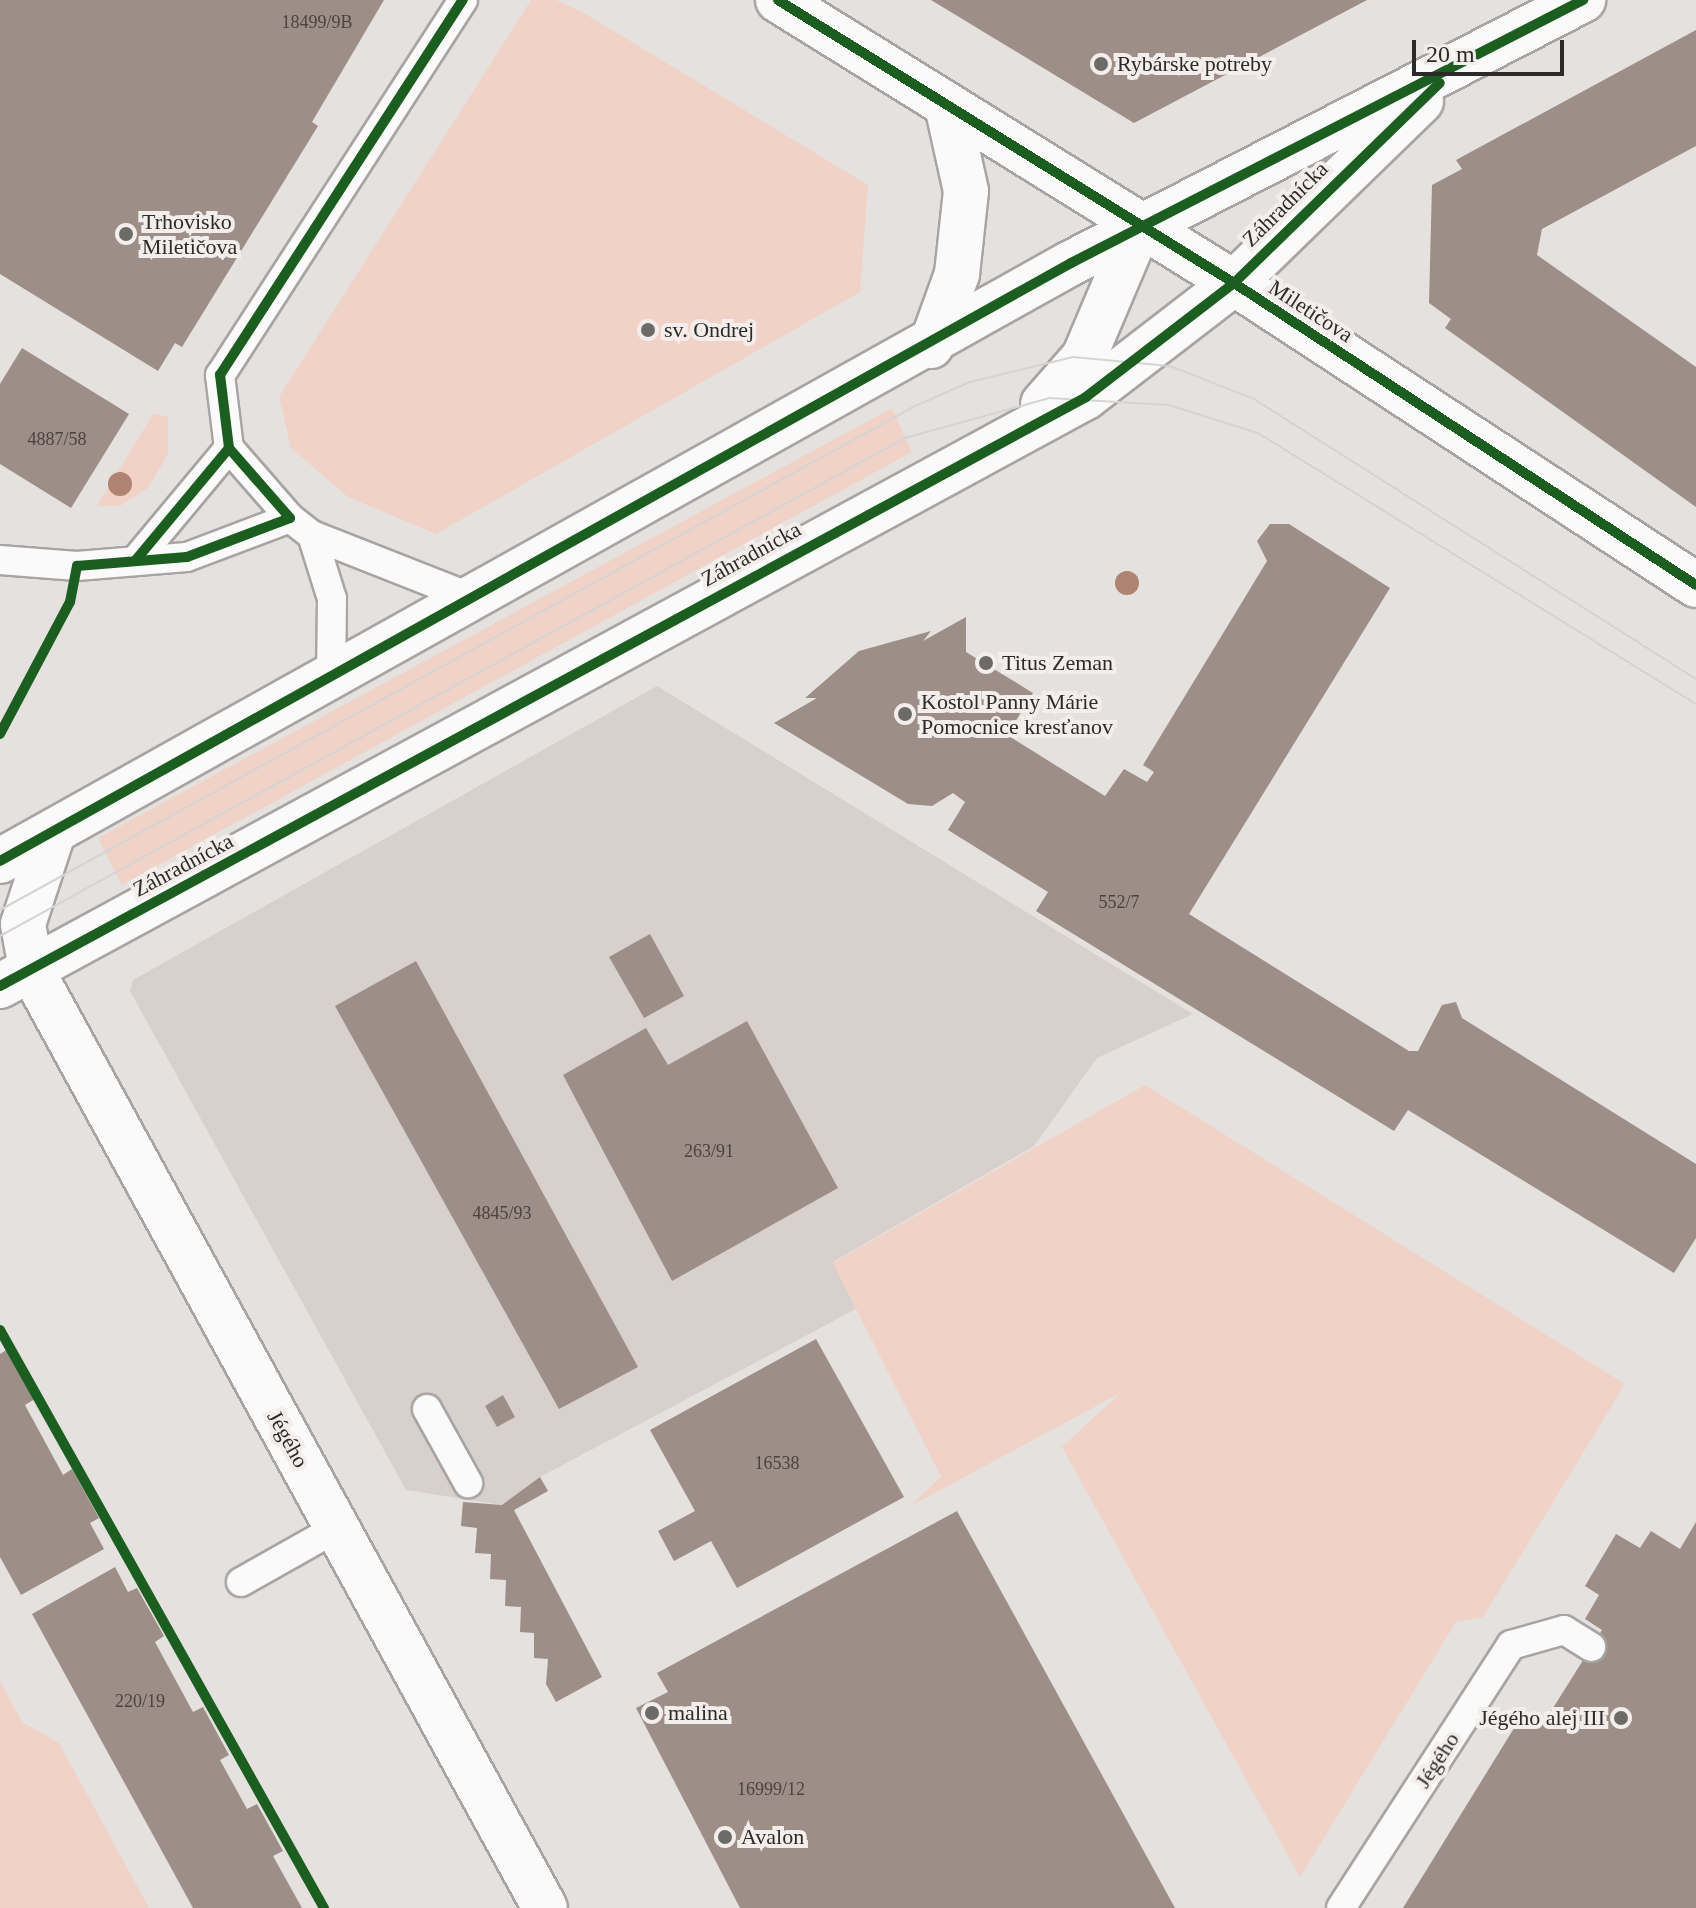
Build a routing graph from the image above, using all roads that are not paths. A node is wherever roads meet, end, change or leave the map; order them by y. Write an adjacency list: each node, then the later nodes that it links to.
1 (463, 0): 10 (lane)
2 (778, 0): 5 (street, Miletičova)
3 (1583, 0): 4 (street, Záhradnícka)
4 (1457, 67): 6 (street, Záhradnícka); 7 (street, Záhradnícka)
5 (947, 105): 6 (street, Miletičova); 8 (street)
6 (1140, 225): 7 (street, Miletičova); 8 (street, Záhradnícka); 9 (street, Záhradnícka)
7 (1234, 283): 9 (street, Záhradnícka); 14 (street, Miletičova)
8 (931, 346): 15 (street, Záhradnícka)
9 (1017, 430): 19 (street, Záhradnícka)
10 (229, 448): 11 (lane); 13 (lane)
11 (301, 527): 13 (lane); 15 (lane); 16 (lane)
12 (0, 560): 13 (lane)
13 (135, 561)
14 (1696, 585)
15 (477, 600): 16 (street, Záhradnícka)
16 (331, 681): 17 (street, Záhradnícka)
17 (53, 833): 18 (street, Záhradnícka); 19 (street, Jégého)
18 (0, 861)
19 (10, 971): 22 (street, Jégého)
20 (427, 1409): 21 (lane)
21 (468, 1483)
22 (337, 1528): 23 (lane); 25 (street, Jégého)
23 (241, 1582)
24 (1591, 1647): 26 (lane, Jégého)
25 (545, 1908)
26 (1341, 1908)

